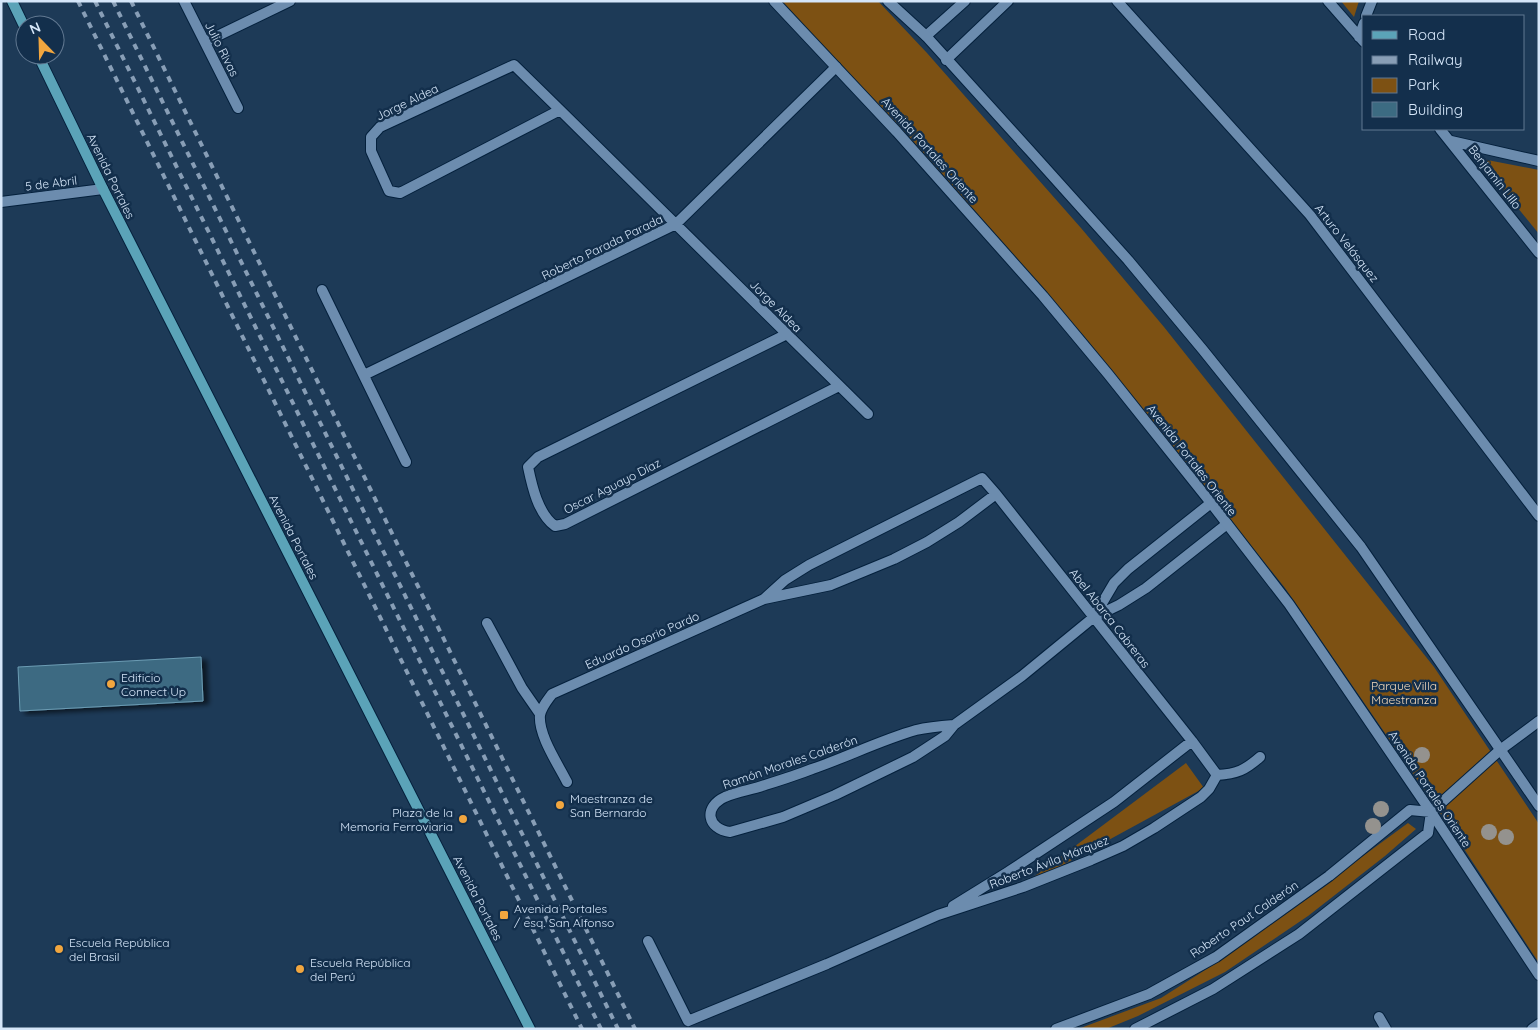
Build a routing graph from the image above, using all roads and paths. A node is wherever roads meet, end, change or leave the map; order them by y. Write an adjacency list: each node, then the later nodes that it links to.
1 (12, 1): 11 (main road)
2 (184, 1): 15 (street, Julio Rivas)
3 (290, 1): 15 (street)
4 (774, 1): 18 (street, Avenida Portales Oriente)
5 (888, 1): 13 (street)
6 (965, 1): 13 (street)
7 (1008, 1): 16 (street)
8 (1116, 1): 37 (street, Arturo Velásquez)
9 (1328, 1): 14 (street)
10 (1372, 1): 12 (street)
11 (19, 15)
12 (1366, 15)
13 (926, 36): 16 (street)
14 (1361, 40)
15 (205, 42): 19 (street, Julio Rivas)
16 (946, 60): 46 (street)
17 (43, 65): 24 (main road, Avenida Portales)
18 (836, 67): 26 (street, Roberto Parada Parada); 36 (street, Avenida Portales Oriente)
19 (238, 108)
20 (560, 110): 20 (street, Jorge Aldea); 26 (street, Jorge Aldea)
21 (1441, 130): 22 (street, Benjamín Lillo)
22 (1451, 140): 23 (street, Benjamín Lillo); 27 (street, Benjamín Lillo)
23 (1539, 162)
24 (103, 189): 25 (street, 5 de Abril); 57 (main road, Avenida Portales)
25 (1, 202)
26 (676, 224): 29 (street, Jorge Aldea); 30 (street, Roberto Parada Parada)
27 (1539, 253)
28 (322, 290): 30 (street)
29 (787, 334): 31 (street, Jorge Aldea); 31 (street, Oscar Aguayo Díaz)
30 (364, 375): 33 (street)
31 (839, 386): 32 (street, Jorge Aldea)
32 (868, 414)
33 (406, 462)
34 (982, 478): 35 (street, Abel Abarca Cabreras); 39 (street, Eduardo Osorio Pardo)
35 (996, 494): 39 (street, Eduardo Osorio Pardo); 40 (street, Abel Abarca Cabreras)
36 (1211, 503): 38 (street, Avenida Portales Oriente); 40 (street, Ramón Morales Calderón)
37 (1539, 516)
38 (1227, 524): 40 (street, Ramón Morales Calderón); 51 (street, Avenida Portales Oriente)
39 (764, 599): 42 (street, Eduardo Osorio Pardo)
40 (1094, 617): 44 (street, Ramón Morales Calderón); 45 (street, Abel Abarca Cabreras)
41 (486, 622): 42 (street)
42 (540, 714): 49 (street)
43 (1539, 721): 46 (street)
44 (954, 725): 44 (street, Ramón Morales Calderón)
45 (1192, 741): 48 (street, Abel Abarca Cabreras); 52 (street, Roberto Ávila Márquez)
46 (1500, 750): 50 (street); 51 (street)
47 (1260, 757): 48 (street)
48 (1217, 775): 52 (street, Roberto Ávila Márquez)
49 (567, 782)
50 (1539, 806)
51 (1431, 812): 54 (street, Avenida Portales Oriente); 58 (street, Roberto Paut Calderón); 59 (street)
52 (938, 916): 53 (street, Roberto Ávila Márquez)
53 (648, 941)
54 (1539, 975)
55 (1379, 1017): 60 (street)
56 (1539, 1024): 61 (street)
57 (530, 1029)
58 (1056, 1029)
59 (1135, 1029)
60 (1386, 1029)
61 (1532, 1029)

